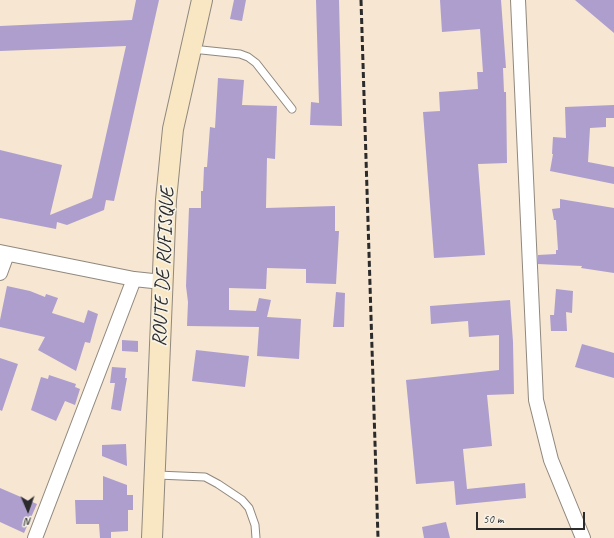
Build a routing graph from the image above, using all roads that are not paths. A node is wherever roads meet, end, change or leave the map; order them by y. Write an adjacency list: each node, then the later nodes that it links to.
1 (202, 0): 3 (main road, ROUTE DE RUFISQUE)
2 (518, 0): 13 (street)
3 (192, 49): 4 (lane); 8 (main road, ROUTE DE RUFISQUE)
4 (292, 109)
5 (4, 253): 6 (street); 7 (street)
6 (0, 273)
7 (134, 279): 8 (street); 10 (street)
8 (162, 282): 9 (main road, ROUTE DE RUFISQUE)
9 (155, 474): 11 (main road, ROUTE DE RUFISQUE); 12 (lane)
10 (35, 538)
11 (152, 538)
12 (256, 538)
13 (583, 538)

